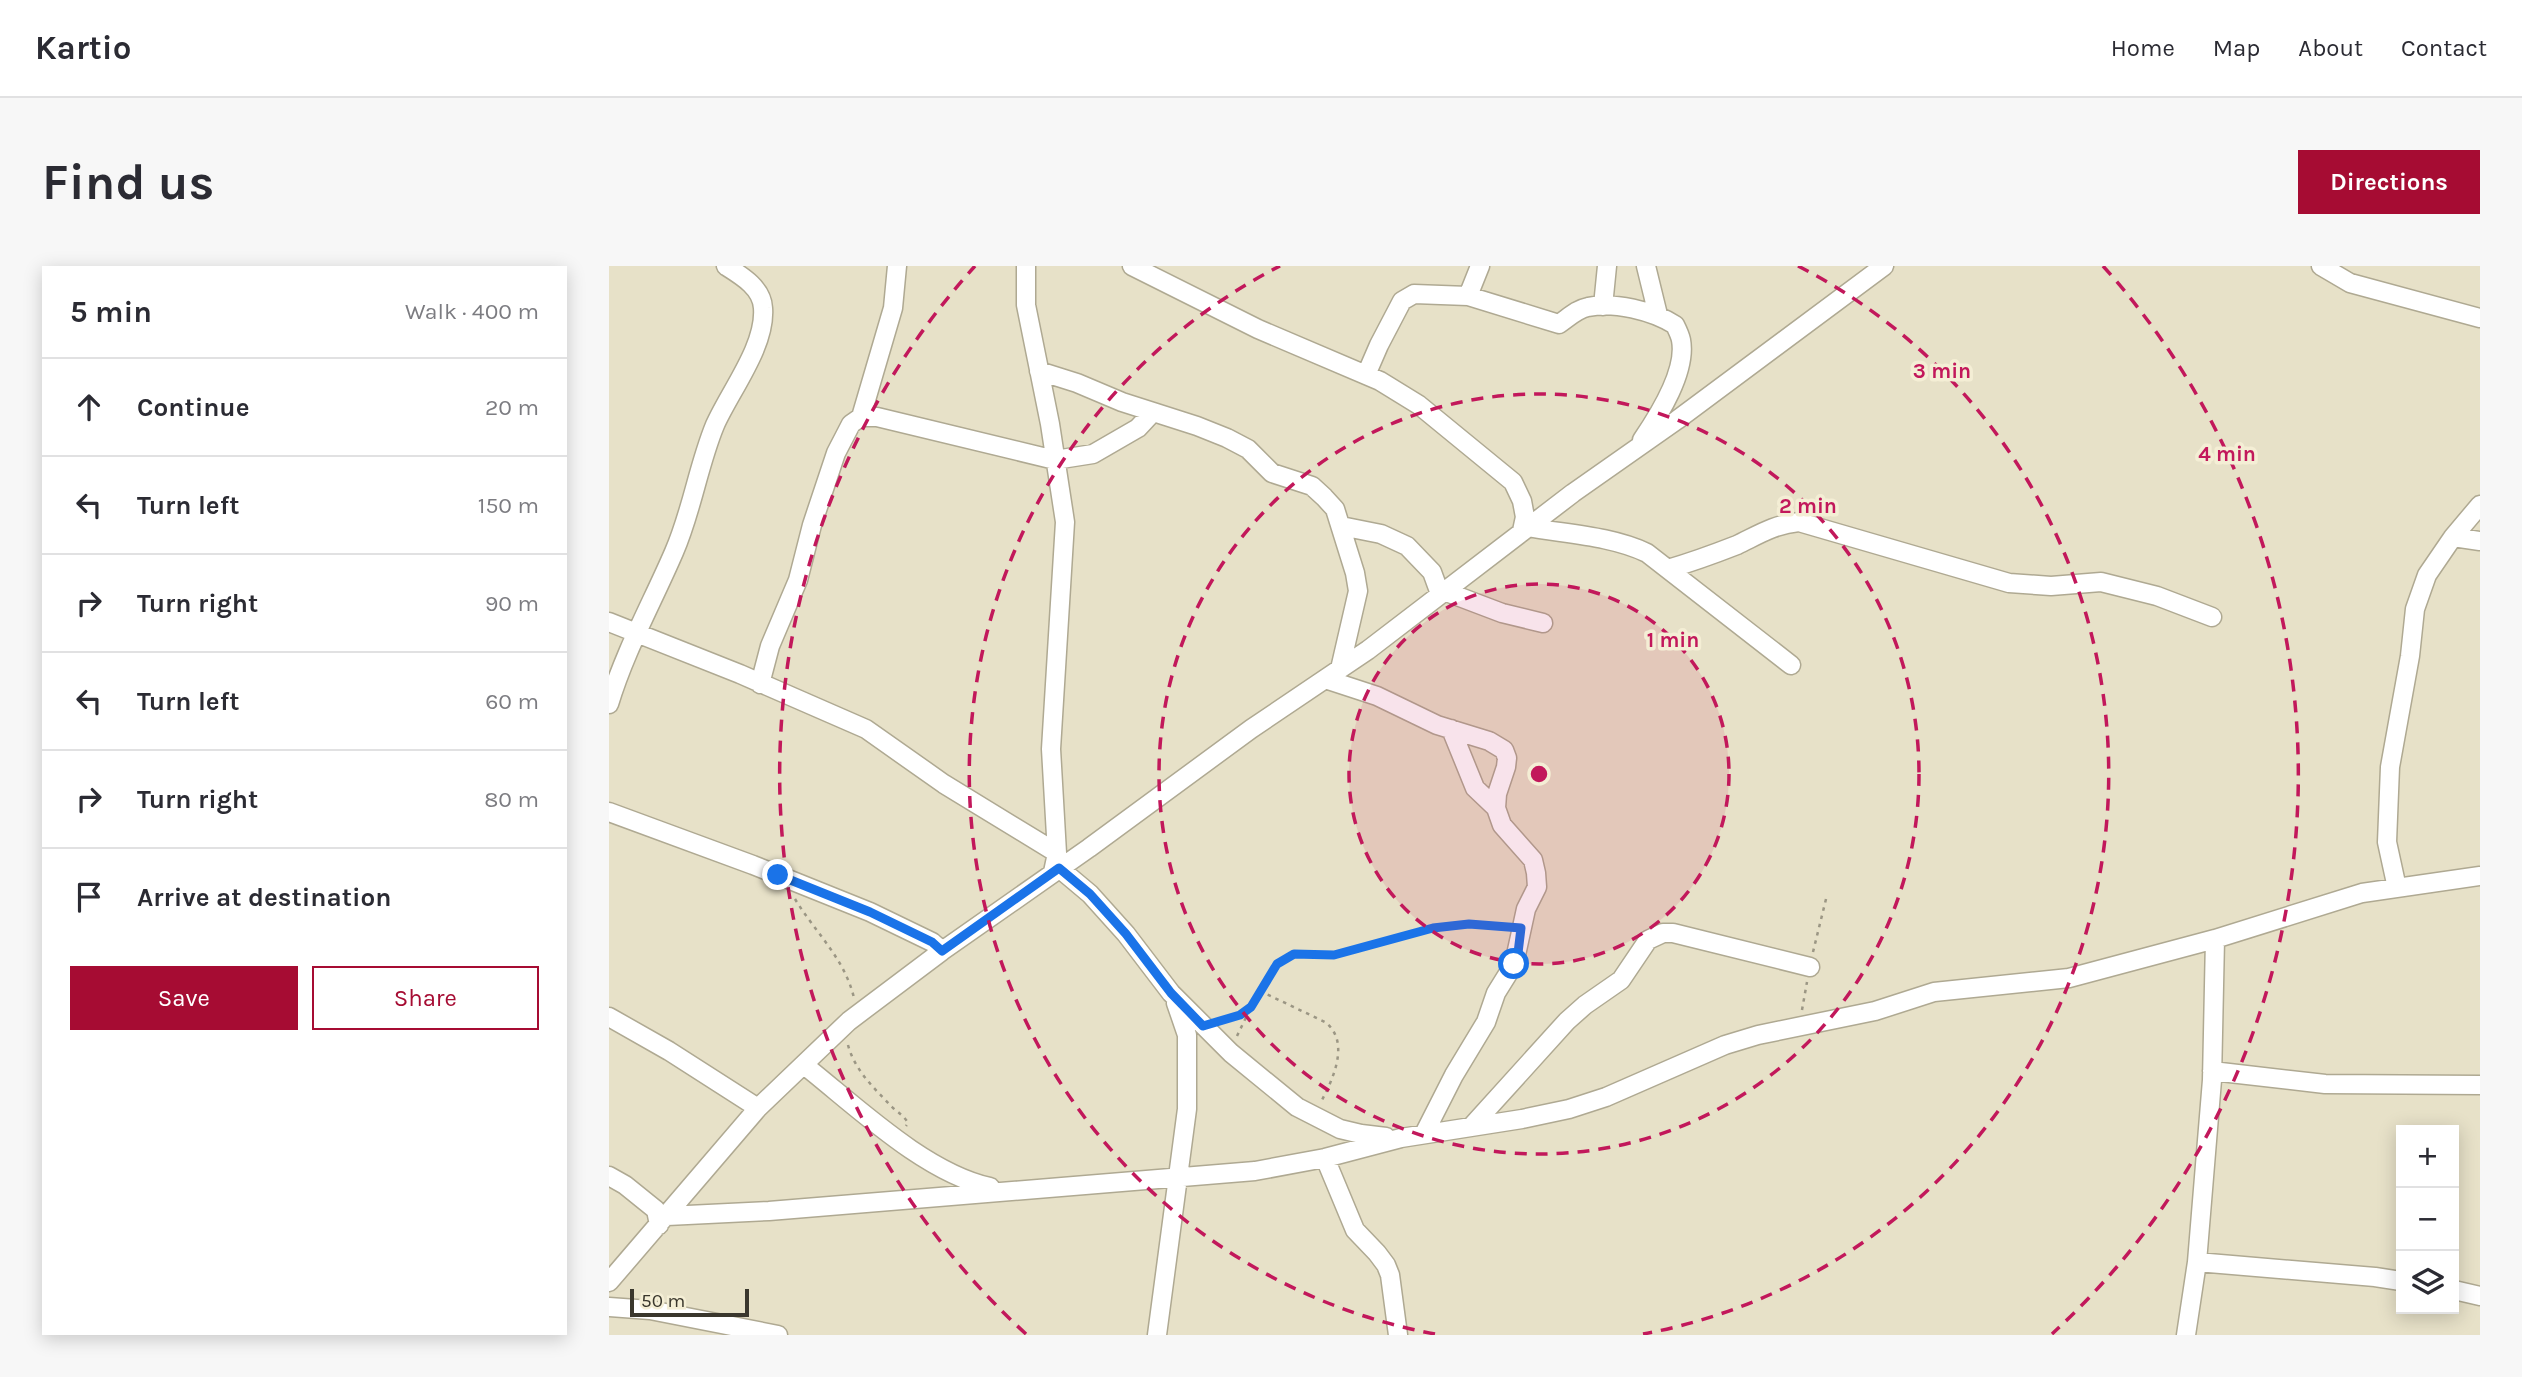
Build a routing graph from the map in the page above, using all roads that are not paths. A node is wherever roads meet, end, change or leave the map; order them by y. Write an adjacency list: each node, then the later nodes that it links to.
1 (897, 266): 17 (street)
2 (1026, 266): 14 (street)
3 (1132, 266): 15 (street)
4 (1480, 266): 10 (street)
5 (1607, 266): 11 (street)
6 (1646, 266): 12 (street)
7 (1884, 266): 18 (street)
8 (2321, 266): 13 (street)
9 (735, 268): 30 (street)
10 (1468, 296): 11 (street); 15 (street)
11 (1603, 306): 12 (street)
12 (1658, 315): 18 (street)
13 (2480, 318)
14 (1039, 371): 16 (street); 19 (street)
15 (1366, 376): 22 (street)
16 (1152, 413): 19 (street); 21 (street)
17 (861, 417): 19 (street); 33 (street)
18 (1636, 449): 22 (street)
19 (1055, 460): 38 (street)
20 (2480, 505): 23 (street)
21 (1341, 526): 26 (street); 32 (street)
22 (1524, 529): 25 (street); 26 (street)
23 (2453, 537): 24 (street); 40 (street)
24 (2480, 541)
25 (1668, 569): 27 (street); 31 (street)
26 (1442, 592): 29 (street); 32 (street)
27 (2212, 617)
28 (609, 622): 30 (street)
29 (1543, 624)
30 (636, 633): 33 (street); 34 (street)
31 (1791, 666)
32 (1332, 674): 35 (street); 38 (street)
33 (761, 684): 38 (street)
34 (609, 704)
35 (1451, 729): 36 (street); 36 (street)
36 (1496, 808): 51 (street)
37 (609, 812): 42 (street)
38 (1057, 865): 42 (street); 44 (street)
39 (2480, 876): 40 (street)
40 (2397, 888): 41 (street)
41 (2215, 940): 47 (street); 50 (street)
42 (942, 951): 46 (street)
43 (1810, 967): 50 (street)
44 (1171, 993): 52 (street); 55 (street)
45 (609, 1017): 49 (street)
46 (804, 1065): 49 (street); 56 (street)
47 (2212, 1071): 48 (street); 58 (street)
48 (2480, 1085)
49 (758, 1108): 57 (street)
50 (1471, 1127): 51 (street)
51 (1424, 1134): 52 (street)
52 (1401, 1138): 53 (street)
53 (1325, 1158): 55 (street); 66 (street)
54 (609, 1176): 57 (street)
55 (1179, 1178): 56 (street); 65 (street)
56 (1007, 1191): 57 (street)
57 (663, 1220): 60 (street)
58 (2197, 1262): 59 (street); 67 (street)
59 (2396, 1280)
60 (609, 1282)
61 (2459, 1291): 62 (street)
62 (2480, 1296)
63 (609, 1307): 64 (street)
64 (778, 1335)
65 (1157, 1335)
66 (1398, 1335)
67 (2186, 1335)

